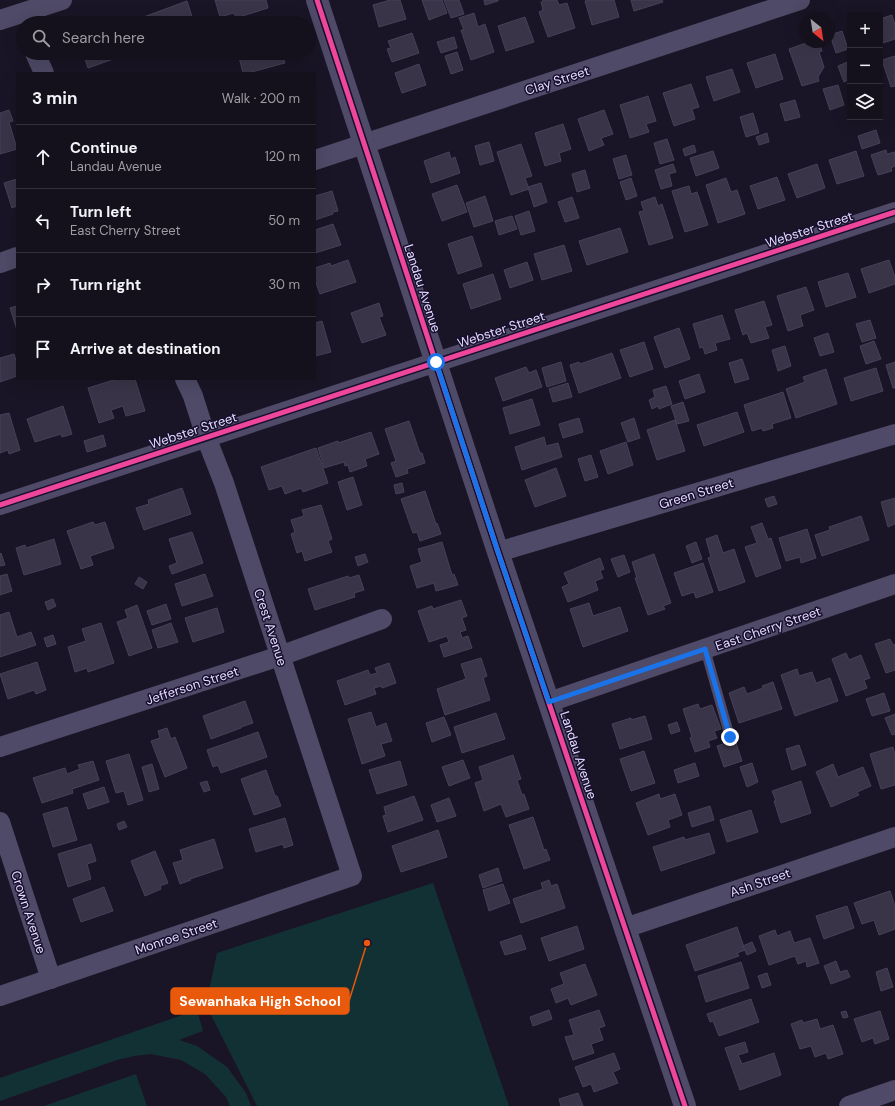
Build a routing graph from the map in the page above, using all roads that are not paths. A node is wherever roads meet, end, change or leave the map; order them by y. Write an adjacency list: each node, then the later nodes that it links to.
1 (62, 0): 4 (street)
2 (317, 0): 7 (street, Landau Avenue)
3 (800, 0): 7 (street, Clay Street)
4 (13, 15)
5 (38, 60): 6 (street)
6 (44, 72)
7 (364, 144): 8 (street, Clay Street); 12 (street, Landau Avenue)
8 (316, 160)
9 (895, 212): 12 (street, Webster Street)
10 (16, 257): 11 (street)
11 (0, 263)
12 (436, 362): 15 (street, Webster Street); 17 (street, Landau Avenue)
13 (185, 380): 15 (street, Crest Avenue)
14 (895, 434): 17 (street, Green Street)
15 (206, 437): 16 (street, Webster Street); 21 (street, Crest Avenue)
16 (0, 505)
17 (498, 552): 22 (street, Landau Avenue)
18 (895, 584): 20 (street, East Cherry Street)
19 (382, 619): 21 (street, Jefferson Street)
20 (705, 649): 22 (street, East Cherry Street); 23 (lane)
21 (280, 656): 24 (street, Jefferson Street); 27 (street, Crest Avenue)
22 (549, 702): 28 (street, Landau Avenue)
23 (730, 737)
24 (0, 747)
25 (0, 822): 29 (street, Crown Avenue)
26 (895, 836): 28 (street, Ash Street)
27 (352, 876): 29 (street, Monroe Street)
28 (625, 928): 32 (street, Landau Avenue)
29 (51, 979): 30 (street, Monroe Street)
30 (0, 996)
31 (895, 1090): 33 (street)
32 (685, 1106)
33 (849, 1106)

